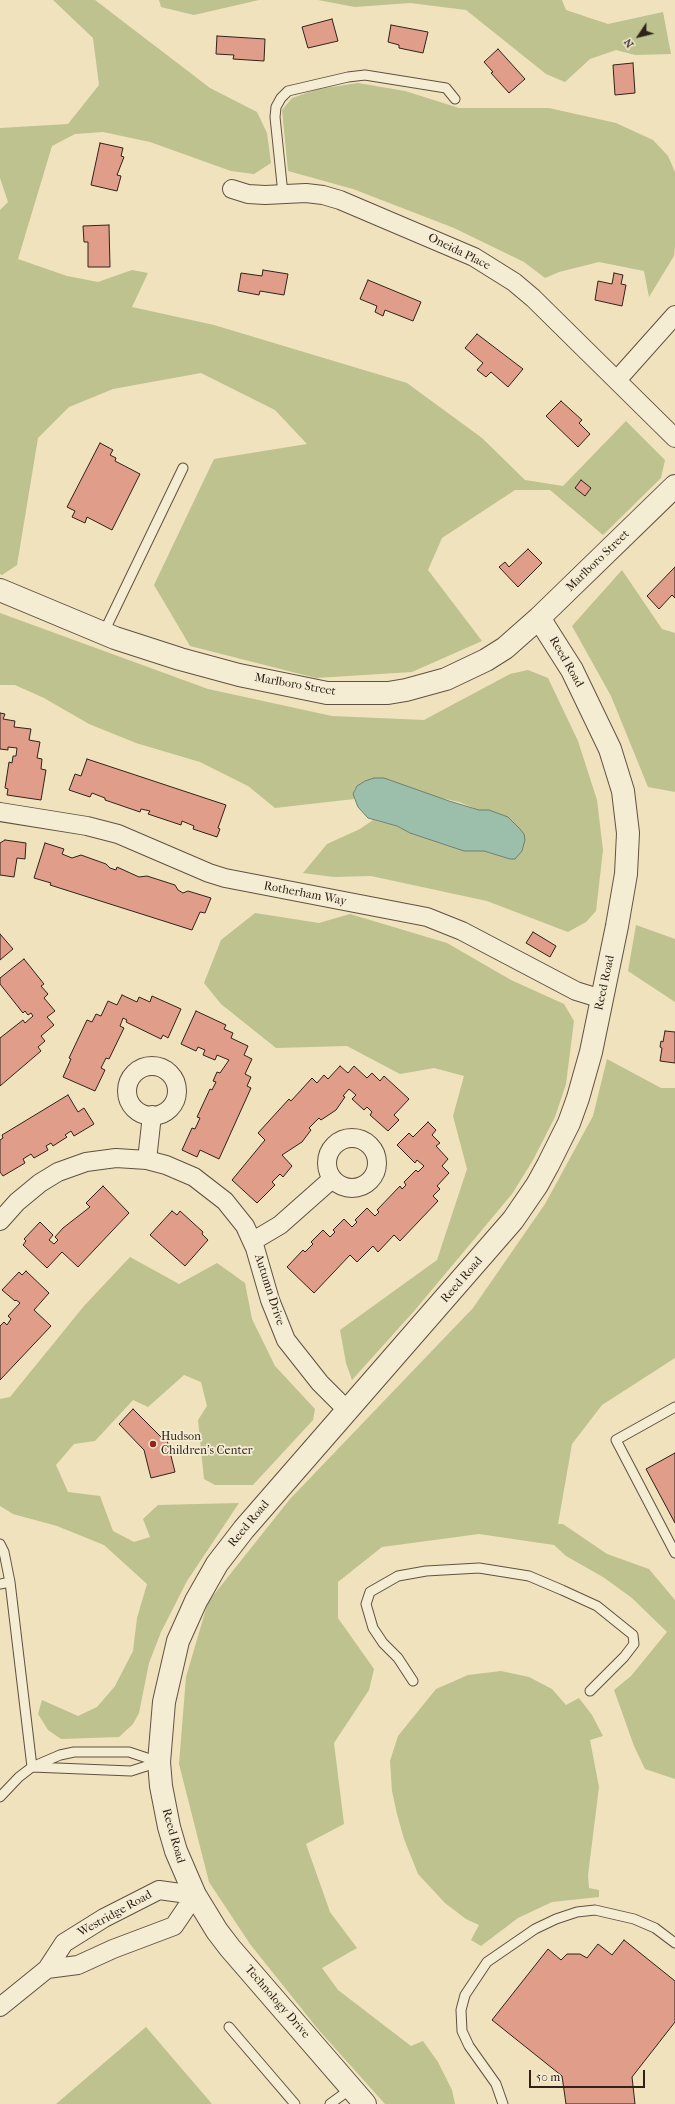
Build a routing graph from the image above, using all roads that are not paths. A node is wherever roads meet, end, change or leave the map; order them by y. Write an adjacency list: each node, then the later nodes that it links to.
1 (455, 99): 3 (lane)
2 (232, 189): 3 (street, Oneida Place)
3 (283, 194): 5 (street, Oneida Place)
4 (675, 315): 5 (street)
5 (618, 380): 6 (street, Oneida Place)
6 (675, 438)
7 (183, 468): 11 (lane)
8 (675, 486): 10 (street, Marlboro Street)
9 (0, 590): 11 (street, Marlboro Street)
10 (539, 618): 11 (street, Marlboro Street); 13 (street, Reed Road)
11 (103, 634)
12 (0, 812): 13 (street, Rotherham Way)
13 (602, 999): 20 (street, Reed Road)
14 (152, 1116): 15 (street)
15 (147, 1160): 17 (street, Autumn Drive); 18 (street, Autumn Drive)
16 (332, 1179): 18 (street, Autumn Drive)
17 (2, 1214)
18 (253, 1241): 20 (street, Autumn Drive)
19 (675, 1407): 22 (lane)
20 (348, 1411): 27 (street, Reed Road)
21 (0, 1544): 23 (lane)
22 (675, 1553)
23 (10, 1582): 24 (lane); 28 (lane)
24 (0, 1584)
25 (413, 1681): 26 (lane)
26 (590, 1691)
27 (159, 1762): 28 (lane); 28 (lane); 30 (street, Reed Road)
28 (32, 1767): 29 (lane)
29 (0, 1797)
30 (195, 1895): 32 (street, Westridge Road); 32 (street, Westridge Road); 35 (street, Technology Drive)
31 (675, 1943): 38 (lane)
32 (47, 1970): 33 (street, Westridge Road)
33 (0, 2007)
34 (229, 2027): 36 (lane)
35 (358, 2096): 37 (lane)
36 (295, 2104)
37 (330, 2104)
38 (503, 2104)

